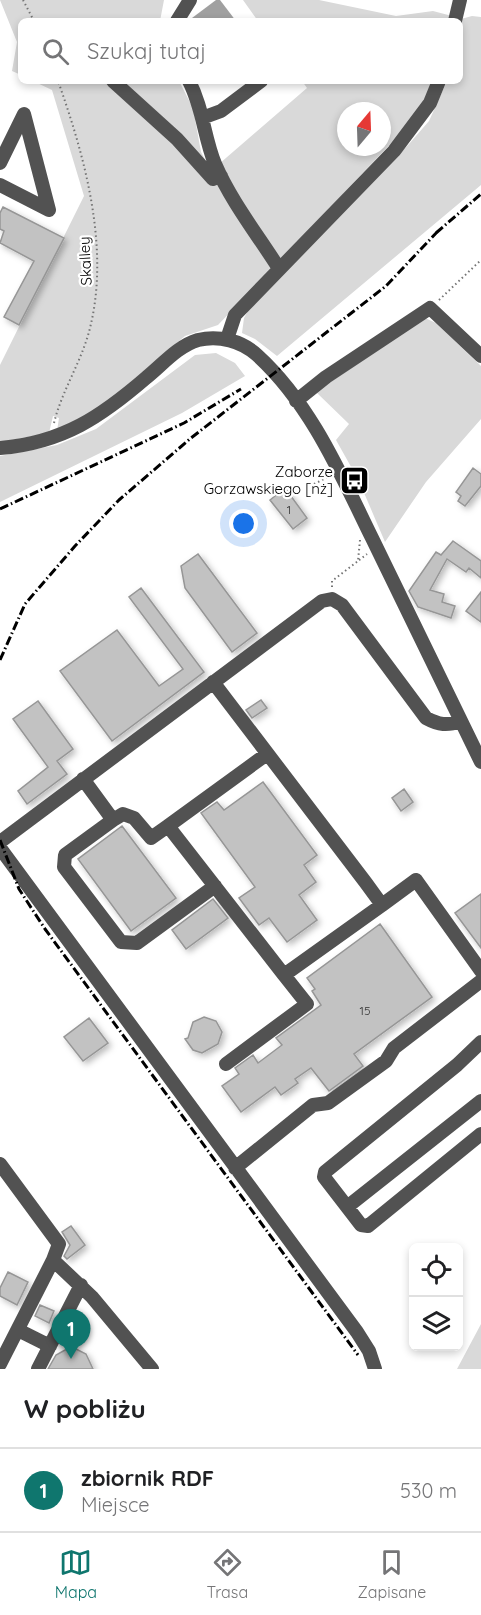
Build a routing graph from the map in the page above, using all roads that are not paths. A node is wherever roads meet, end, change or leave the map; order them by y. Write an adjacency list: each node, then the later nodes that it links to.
1 (190, 0): 3 (street)
2 (460, 0): 4 (street)
3 (179, 18)
4 (456, 18)
5 (116, 84): 11 (street)
6 (190, 84): 9 (street)
7 (257, 84): 9 (street)
8 (438, 84): 13 (street)
9 (202, 118): 11 (street)
10 (0, 163): 12 (street)
11 (221, 176): 13 (street)
12 (0, 185)
13 (278, 267): 14 (street)
14 (227, 339): 16 (street); 17 (street)
15 (481, 356): 16 (street)
16 (296, 401): 19 (street)
17 (0, 448)
18 (213, 682): 19 (street); 20 (street); 22 (street)
19 (461, 721): 21 (street)
20 (267, 754): 24 (street); 28 (street)
21 (480, 758)
22 (83, 779): 23 (street); 25 (street)
23 (113, 820): 24 (street); 27 (street)
24 (168, 826): 27 (street)
25 (0, 842)
26 (0, 848): 37 (street)
27 (215, 886): 30 (street)
28 (382, 905): 29 (street); 30 (street)
29 (481, 971)
30 (284, 975): 33 (street)
31 (481, 981): 37 (street)
32 (481, 1042): 38 (street)
33 (226, 1064)
34 (481, 1101): 38 (street)
35 (481, 1134): 38 (street)
36 (0, 1164): 39 (street)
37 (235, 1168): 46 (street)
38 (347, 1207)
39 (53, 1260): 40 (street); 41 (street)
40 (81, 1285): 42 (street); 44 (street)
41 (18, 1330): 42 (street); 43 (street)
42 (50, 1346): 45 (street)
43 (0, 1364)
44 (148, 1366)
45 (38, 1369)
46 (375, 1369)

